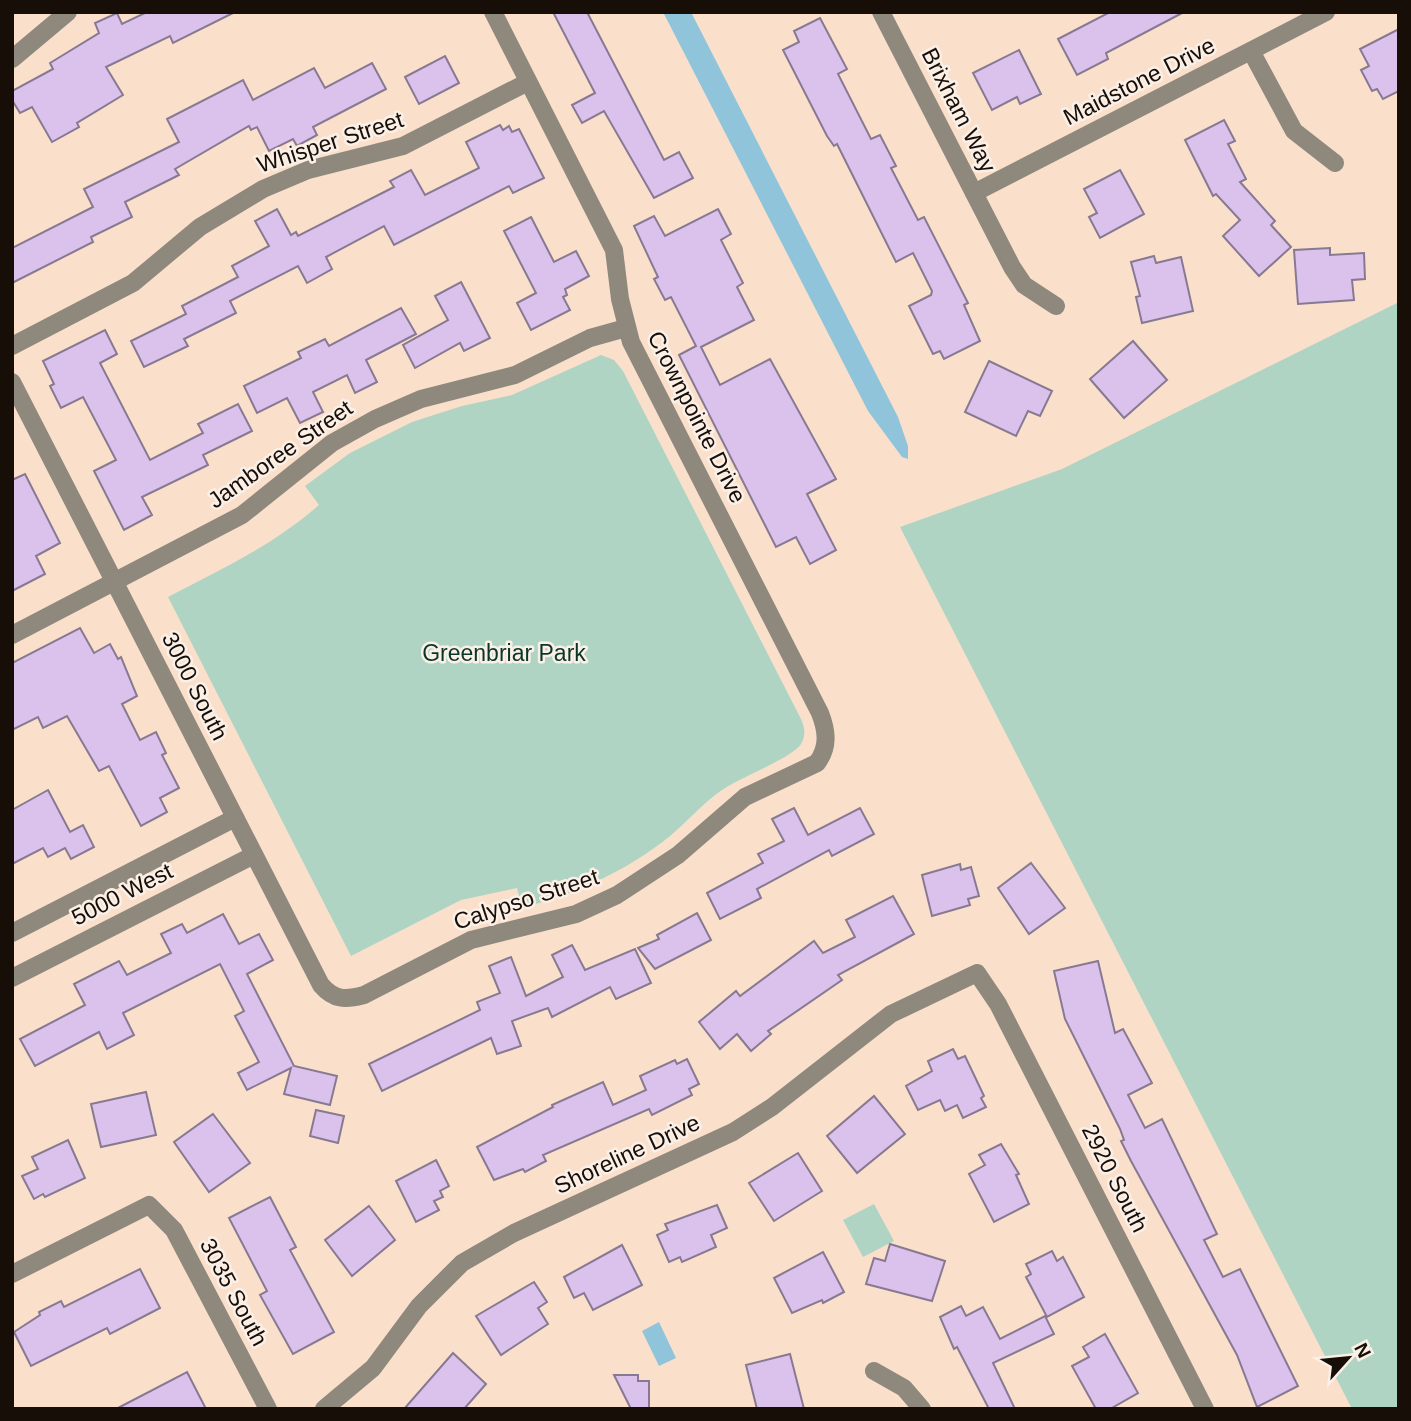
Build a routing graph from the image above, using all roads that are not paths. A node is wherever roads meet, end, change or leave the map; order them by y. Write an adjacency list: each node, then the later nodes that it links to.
1 (68, 12): 6 (street)
2 (493, 12): 7 (street, Crownpointe Drive)
3 (881, 12): 9 (street, Brixham Way)
4 (1326, 12): 5 (street, Maidstone Drive)
5 (1251, 51): 8 (street); 9 (street, Maidstone Drive)
6 (12, 59)
7 (528, 82): 11 (street, Crownpointe Drive); 12 (street, Whisper Street)
8 (1335, 163)
9 (974, 193): 10 (street, Brixham Way)
10 (1056, 306)
11 (626, 328): 14 (street, Jamboree Street); 16 (street, Crownpointe Drive)
12 (12, 346)
13 (12, 383): 14 (street, 3000 South)
14 (114, 581): 15 (street, Jamboree Street); 17 (street, 3000 South)
15 (12, 635)
16 (817, 763): 22 (street, Calypso Street)
17 (235, 818): 18 (street, 3000 South); 19 (street, 5000 West)
18 (254, 855): 21 (street, 5000 West); 22 (street, 3000 South)
19 (12, 933)
20 (977, 972): 26 (street, Shoreline Drive); 28 (street, 2920 South)
21 (12, 978)
22 (347, 1000)
23 (12, 1274): 25 (street, 3035 South)
24 (874, 1371): 27 (street)
25 (268, 1409)
26 (324, 1409)
27 (922, 1409)
28 (1205, 1409)

